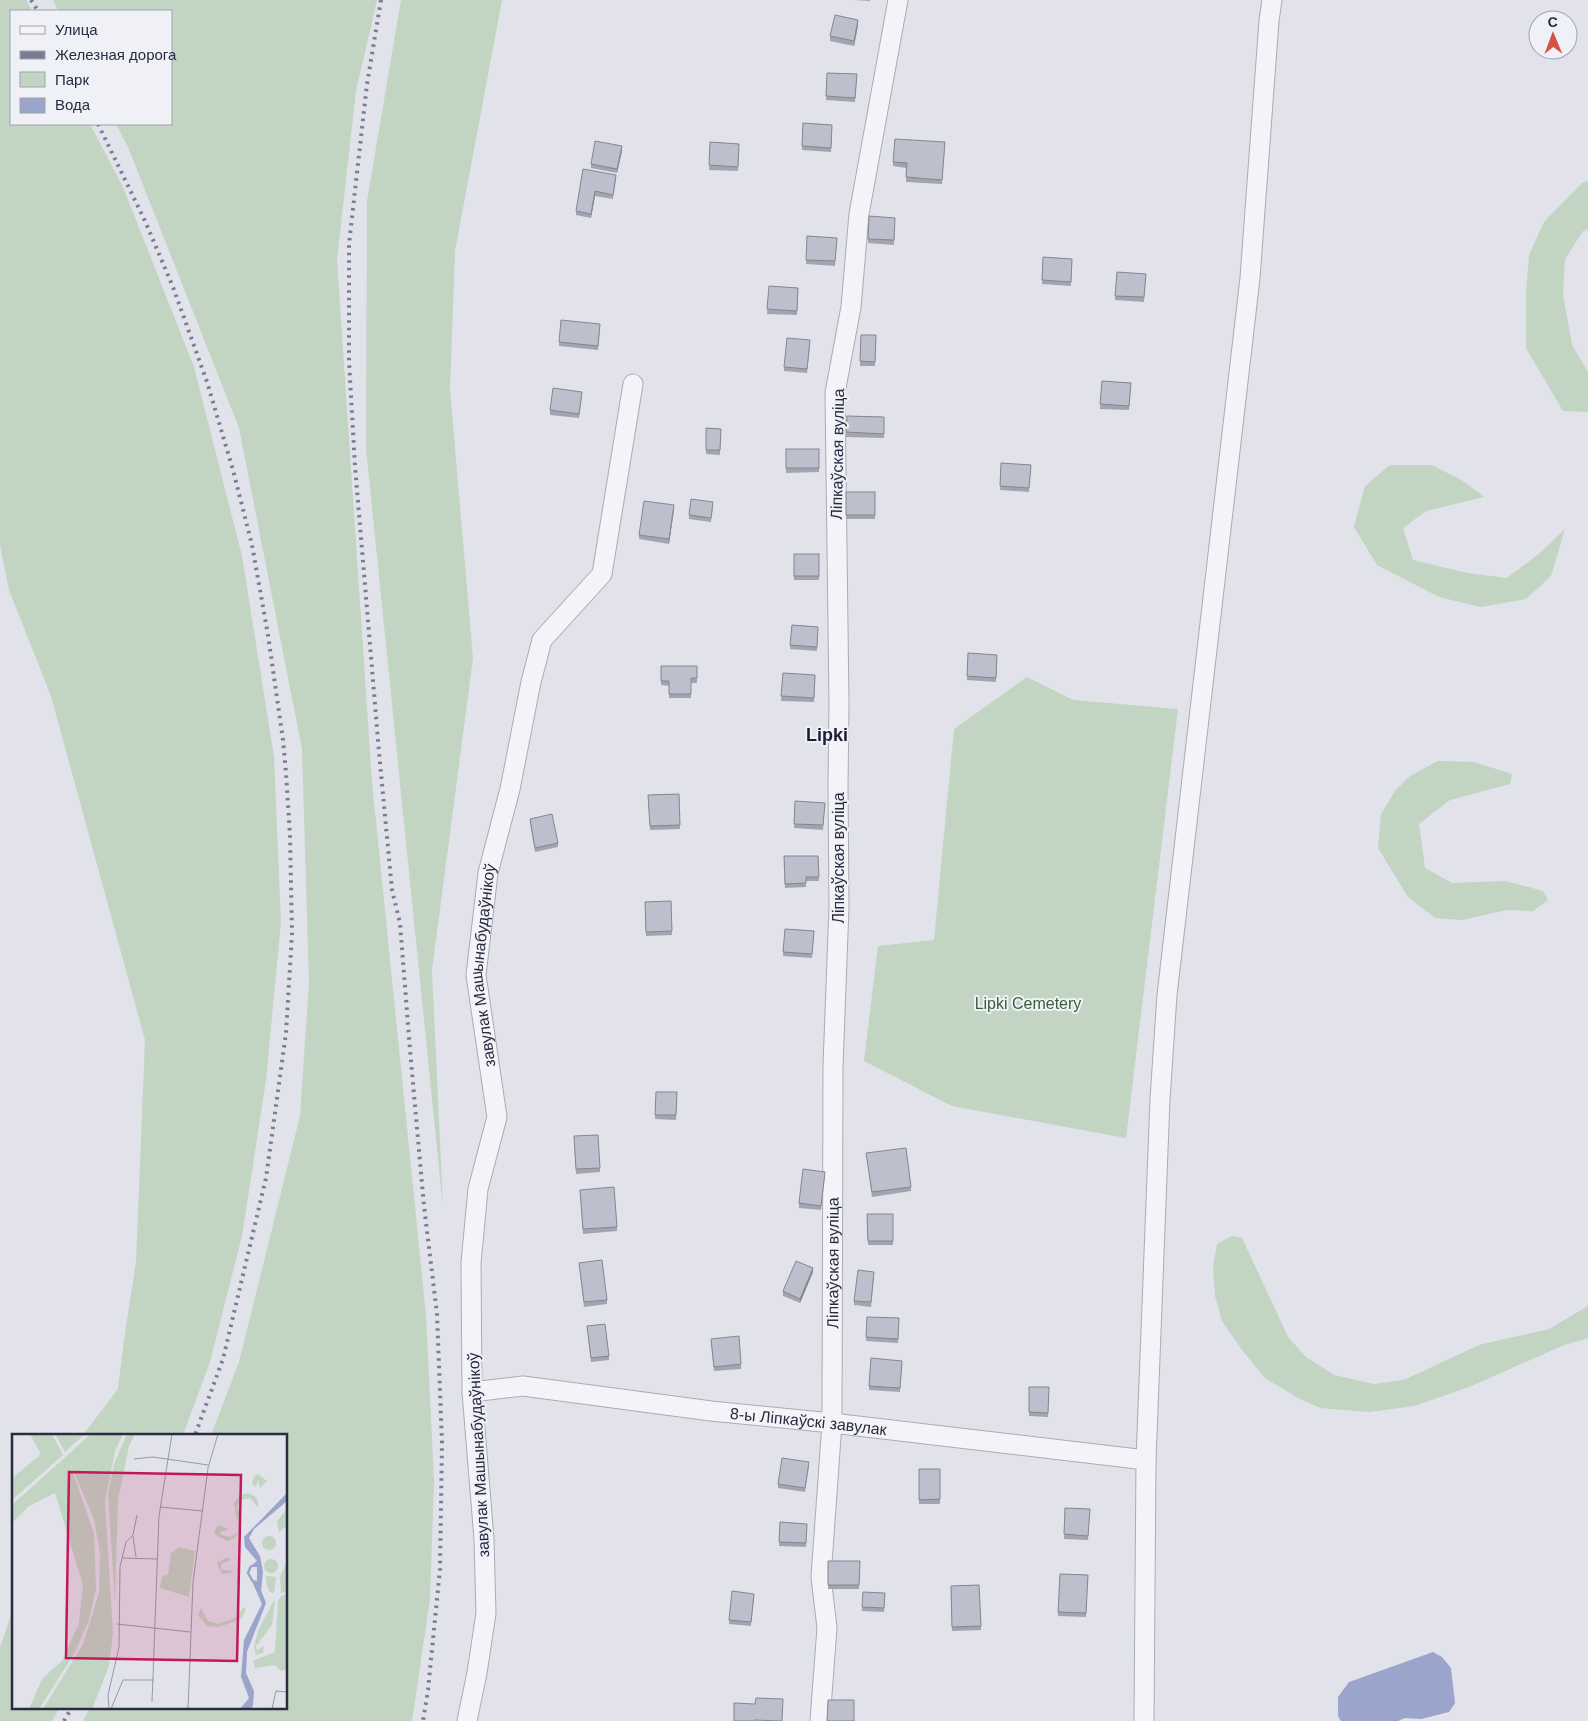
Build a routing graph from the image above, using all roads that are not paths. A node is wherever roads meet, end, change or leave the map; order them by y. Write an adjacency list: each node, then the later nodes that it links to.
1 (898, 0): 5 (street, Ліпкаўская вуліца)
2 (1272, 0): 6 (street)
3 (633, 384): 4 (street, завулак Машынабудаўнікоў)
4 (472, 1392): 5 (street, 8-ы Ліпкаўскі завулак); 7 (street, завулак Машынабудаўнікоў)
5 (832, 1423): 6 (street, 8-ы Ліпкаўскі завулак); 8 (street, Ліпкаўская вуліца)
6 (1146, 1460): 9 (street)
7 (467, 1721)
8 (820, 1721)
9 (1144, 1721)

